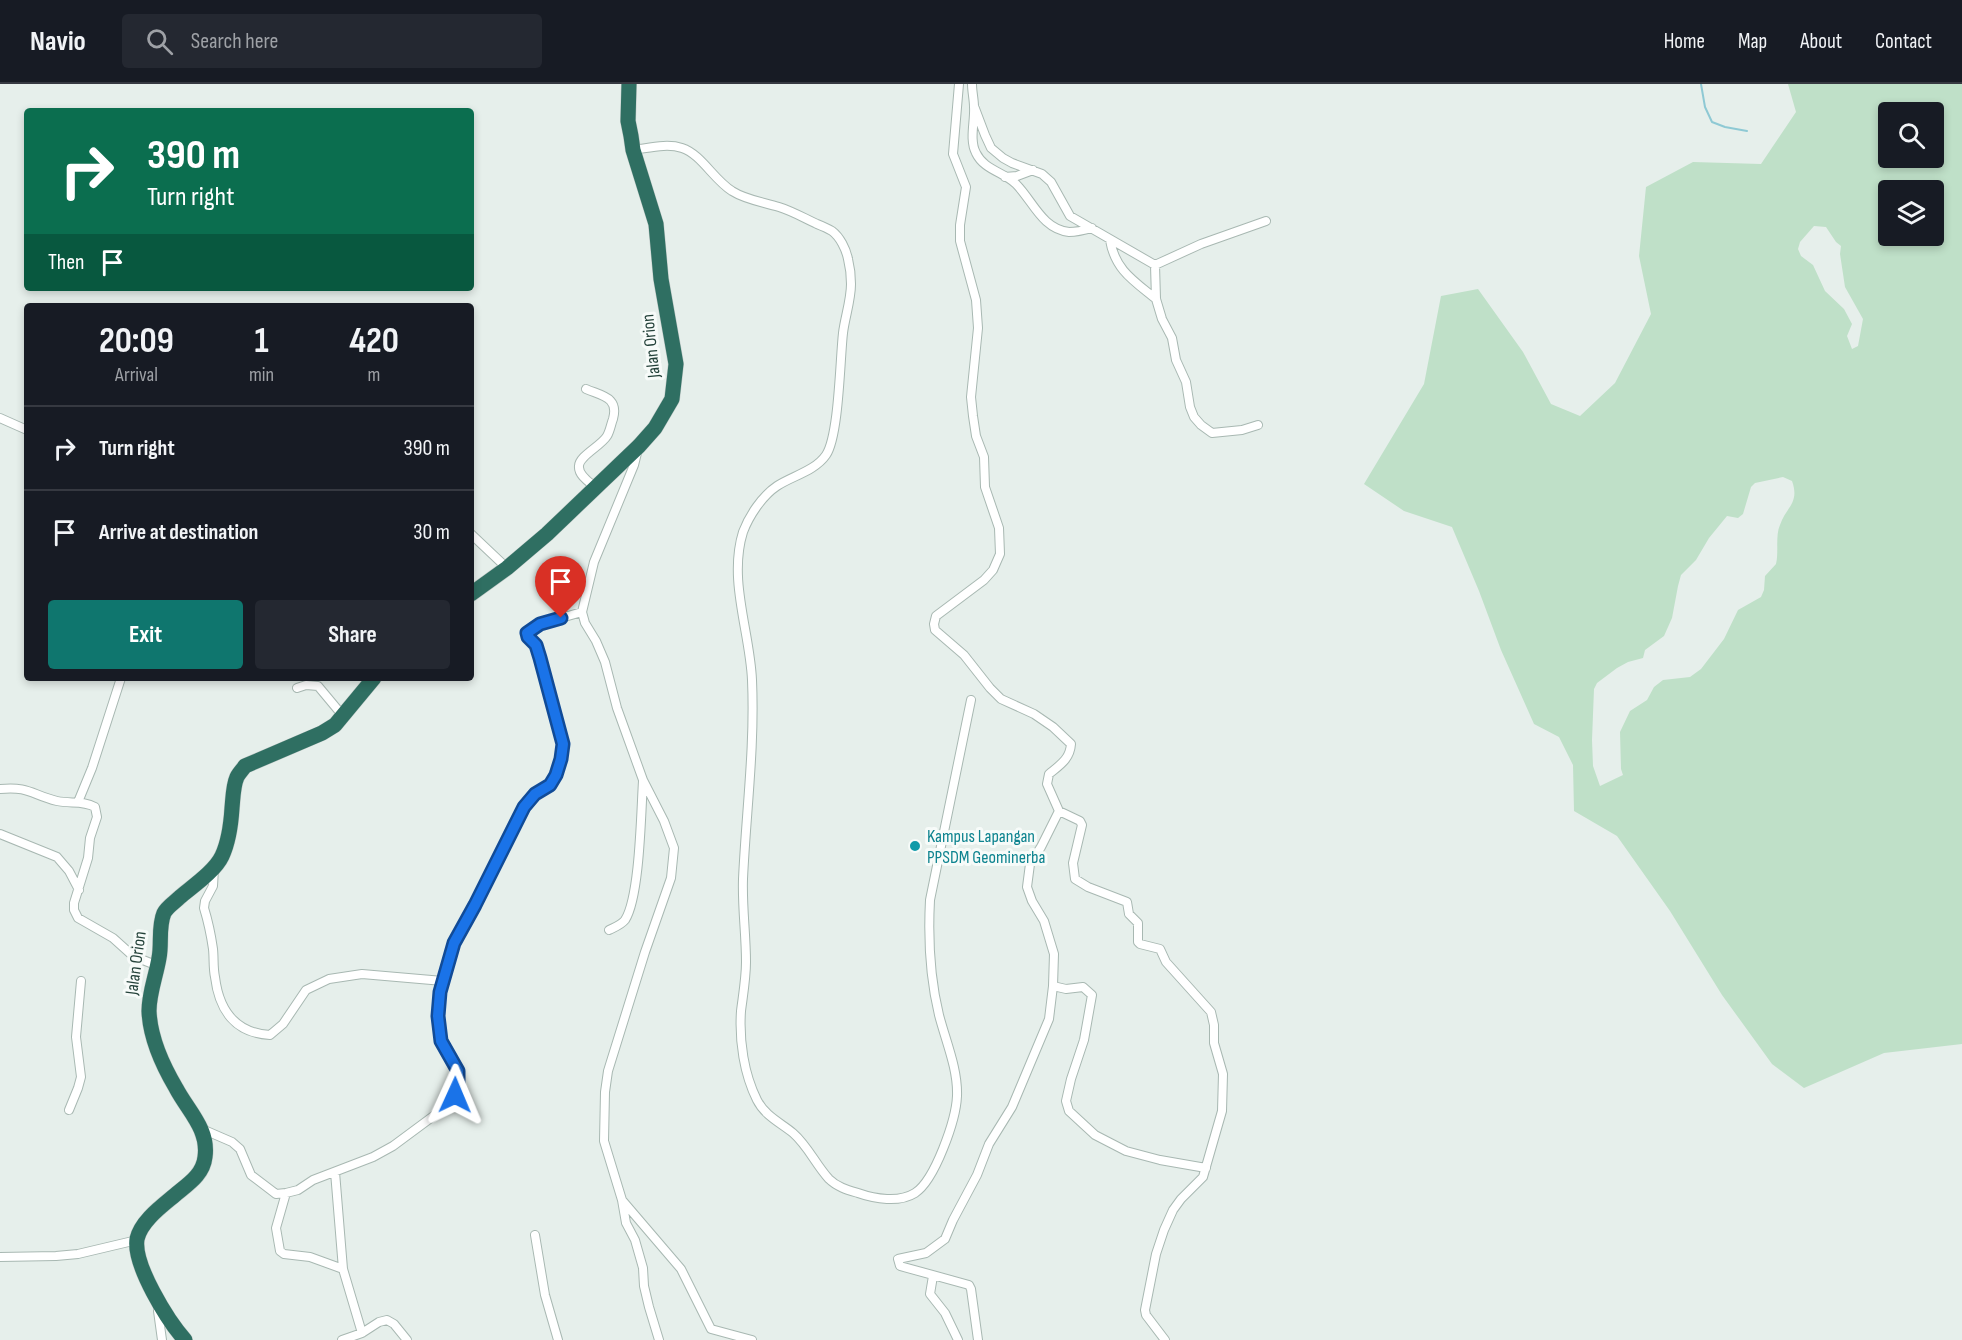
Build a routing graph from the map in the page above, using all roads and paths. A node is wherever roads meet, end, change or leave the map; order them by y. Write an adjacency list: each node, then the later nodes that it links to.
1 (629, 84): 5 (highway, Jalan Orion)
2 (959, 84): 31 (street)
3 (972, 84): 4 (street)
4 (974, 106): 6 (street); 7 (street)
5 (633, 150): 17 (highway, Jalan Orion); 26 (street)
6 (1034, 170): 7 (street); 9 (street)
7 (1005, 177): 9 (street)
8 (1266, 221): 11 (street)
9 (1093, 228): 10 (street)
10 (1110, 240): 11 (street); 12 (street)
11 (1155, 265): 12 (street)
12 (1156, 299): 15 (street)
13 (586, 389): 18 (street)
14 (0, 418): 16 (street)
15 (1258, 425)
16 (24, 429)
17 (639, 446): 18 (highway, Jalan Orion); 22 (street)
18 (596, 487): 20 (highway, Jalan Orion)
19 (474, 537): 20 (street)
20 (507, 568): 21 (highway, Jalan Orion)
21 (474, 592)
22 (582, 612): 28 (street); 38 (street)
23 (120, 681): 30 (street)
24 (372, 681): 27 (highway, Jalan Orion)
25 (297, 688): 27 (street)
26 (971, 700)
27 (343, 716): 33 (highway, Jalan Orion)
28 (643, 780): 35 (street); 45 (street)
29 (0, 789): 30 (street)
30 (78, 802): 34 (street)
31 (1059, 811): 39 (street); 42 (street)
32 (0, 834): 34 (street)
33 (214, 869): 36 (highway, Jalan Orion); 38 (street)
34 (79, 890): 36 (street)
35 (609, 930)
36 (158, 966): 41 (highway, Jalan Orion)
37 (81, 981): 40 (street)
38 (443, 981): 43 (street)
39 (1053, 986): 42 (street); 50 (street)
40 (69, 1110)
41 (201, 1129): 44 (street); 47 (highway, Jalan Orion)
42 (1206, 1168): 62 (street)
43 (335, 1172): 44 (street); 49 (street)
44 (286, 1193): 49 (street)
45 (622, 1200): 58 (street); 59 (street)
46 (535, 1235): 57 (street)
47 (137, 1240): 48 (street); 51 (highway)
48 (0, 1257)
49 (343, 1269): 52 (street)
50 (933, 1276): 60 (street); 61 (street)
51 (154, 1293): 53 (street); 54 (highway)
52 (362, 1333): 55 (street); 56 (street)
53 (162, 1340)
54 (185, 1340)
55 (342, 1340)
56 (407, 1340)
57 (558, 1340)
58 (659, 1340)
59 (752, 1340)
60 (958, 1340)
61 (978, 1340)
62 (1165, 1340)

